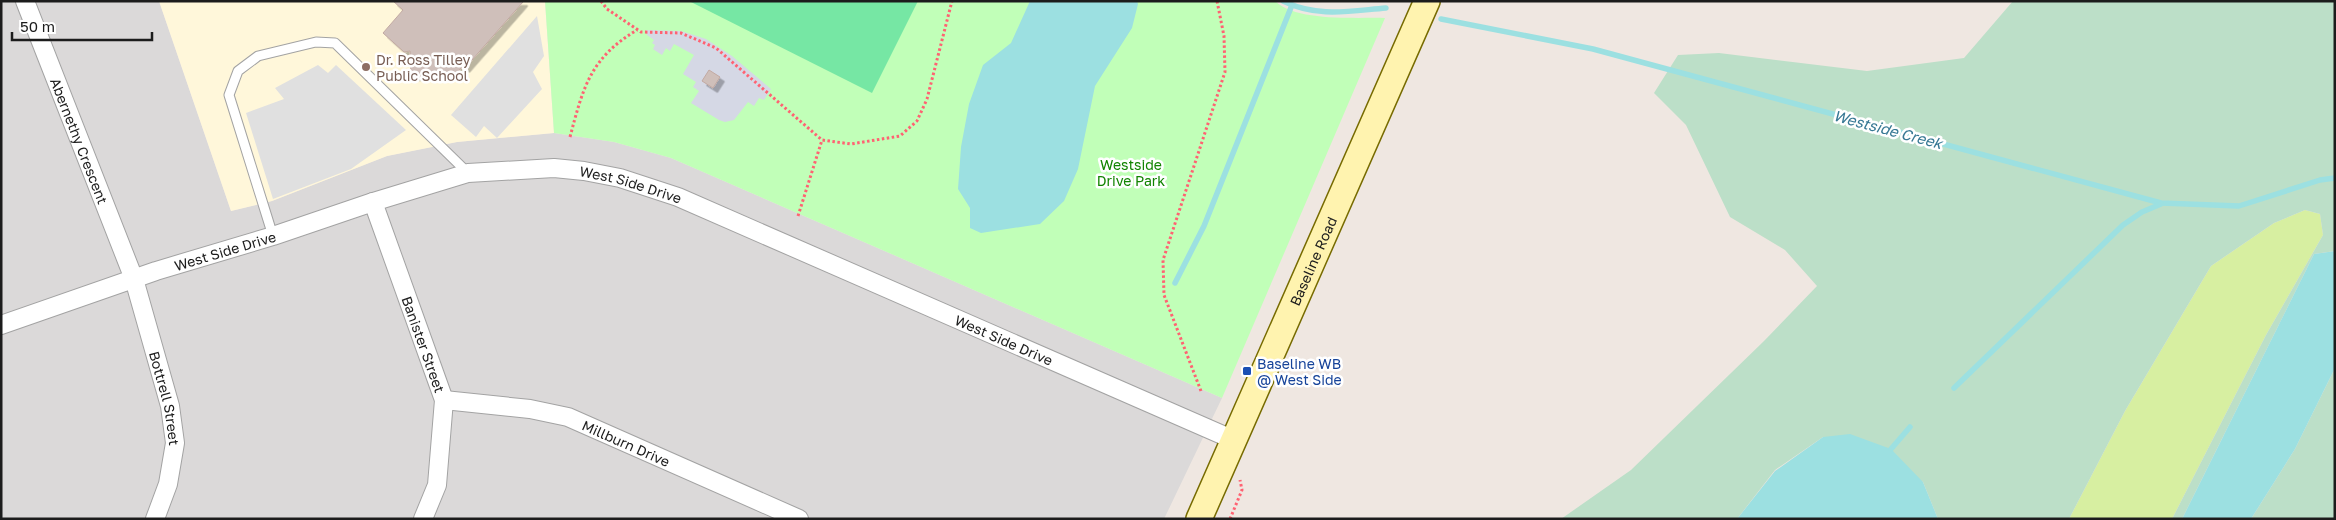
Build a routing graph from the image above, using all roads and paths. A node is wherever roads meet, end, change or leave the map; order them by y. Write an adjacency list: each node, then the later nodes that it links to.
1 (25, 1): 13 (street, Abernethy Crescent)
2 (601, 1): 6 (path)
3 (952, 1): 8 (path)
4 (1217, 1): 15 (path)
5 (1427, 1): 17 (street, Baseline Road)
6 (637, 30): 7 (path); 8 (path)
7 (570, 137)
8 (822, 140): 11 (path)
9 (468, 173): 10 (street, West Side Drive); 12 (lane); 17 (street, West Side Drive)
10 (373, 202): 12 (street, West Side Drive); 16 (street, Banister Street)
11 (798, 216)
12 (273, 236): 13 (street, West Side Drive)
13 (134, 279): 14 (street, West Side Drive); 19 (street, Bottrell Street)
14 (1, 325)
15 (1202, 391)
16 (444, 400): 20 (street, Banister Street); 21 (street, Millburn Drive)
17 (1234, 440): 22 (street, Baseline Road)
18 (1235, 476): 23 (path)
19 (155, 519)
20 (423, 519)
21 (799, 519)
22 (1199, 519)
23 (1230, 519)

